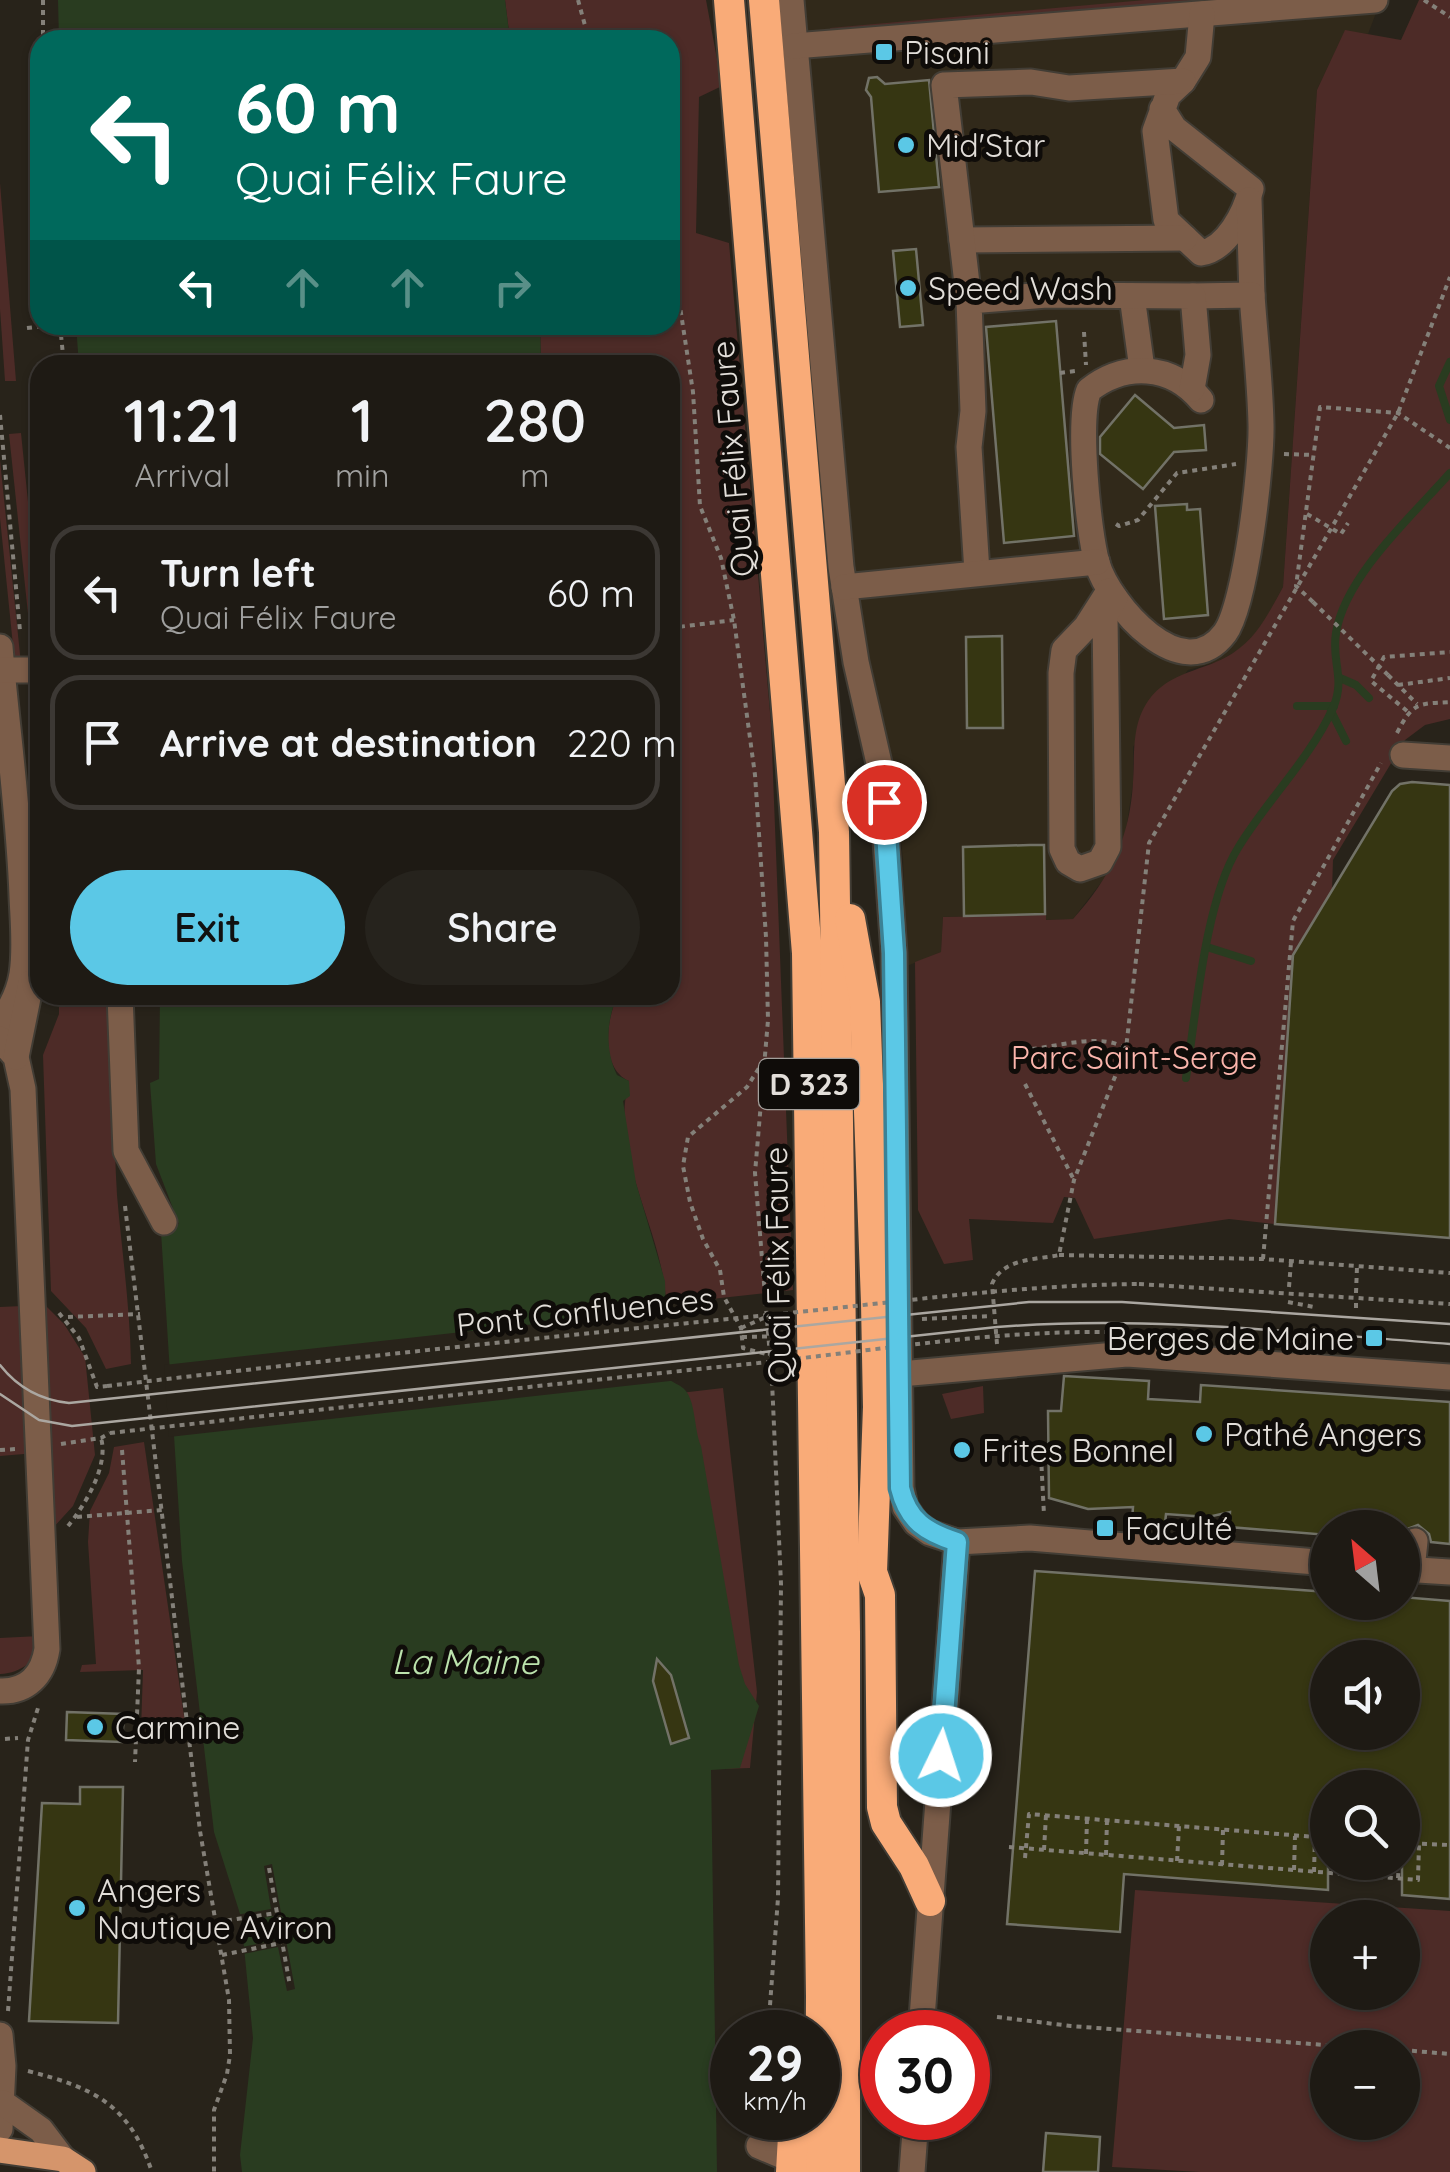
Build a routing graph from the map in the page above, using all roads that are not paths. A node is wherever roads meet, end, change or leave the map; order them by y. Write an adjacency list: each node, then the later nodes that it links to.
1 (730, 0): 45 (highway, Quai Félix Faure / D 323)
2 (764, 0): 25 (highway, Quai Félix Faure / D 323)
3 (790, 0): 6 (street)
4 (1375, 0): 5 (street)
5 (1202, 14): 6 (street); 7 (street)
6 (794, 46): 19 (street)
7 (1183, 81): 8 (street); 11 (street)
8 (1162, 109): 9 (street); 10 (street)
9 (1249, 197): 10 (street); 12 (street)
10 (1185, 238): 11 (street)
11 (962, 240): 15 (street)
12 (1252, 295): 14 (street); 20 (street)
13 (1132, 296): 14 (street); 15 (street); 16 (street)
14 (1193, 296): 16 (street)
15 (969, 301): 18 (street)
16 (1142, 370): 17 (street)
17 (1096, 562): 18 (street); 20 (street)
18 (977, 572): 19 (street)
19 (844, 587): 27 (street)
20 (1112, 595): 20 (street)
21 (1, 658): 22 (street); 26 (street)
22 (30, 667)
23 (1395, 748): 24 (street)
24 (1450, 758)
25 (834, 832): 30 (highway); 42 (highway, Quai Félix Faure / D 323)
26 (24, 933): 28 (street); 32 (street)
27 (894, 953): 30 (street); 35 (street)
28 (30, 962)
29 (30, 998): 33 (street)
30 (865, 1002): 40 (highway)
31 (120, 1005): 34 (street)
32 (0, 1023)
33 (8, 1048): 43 (street)
34 (164, 1222)
35 (900, 1374): 36 (street); 37 (street)
36 (1450, 1377)
37 (957, 1542): 38 (street); 44 (street)
38 (1310, 1561)
39 (1420, 1570): 41 (street)
40 (872, 1572): 42 (highway); 44 (highway)
41 (1450, 1572)
42 (844, 1632): 58 (highway, Quai Félix Faure / D 323)
43 (0, 1691)
44 (930, 1901): 47 (street)
45 (821, 1996): 46 (highway); 57 (highway, Quai Félix Faure / D 323)
46 (813, 2010)
47 (923, 2010)
48 (3, 2030): 49 (street)
49 (3, 2103): 50 (street); 55 (street)
50 (0, 2129)
51 (793, 2140): 56 (highway)
52 (914, 2140): 59 (street)
53 (759, 2146): 56 (street)
54 (0, 2150): 55 (main road)
55 (73, 2166)
56 (791, 2166)
57 (820, 2172)
58 (845, 2172)
59 (912, 2172)

